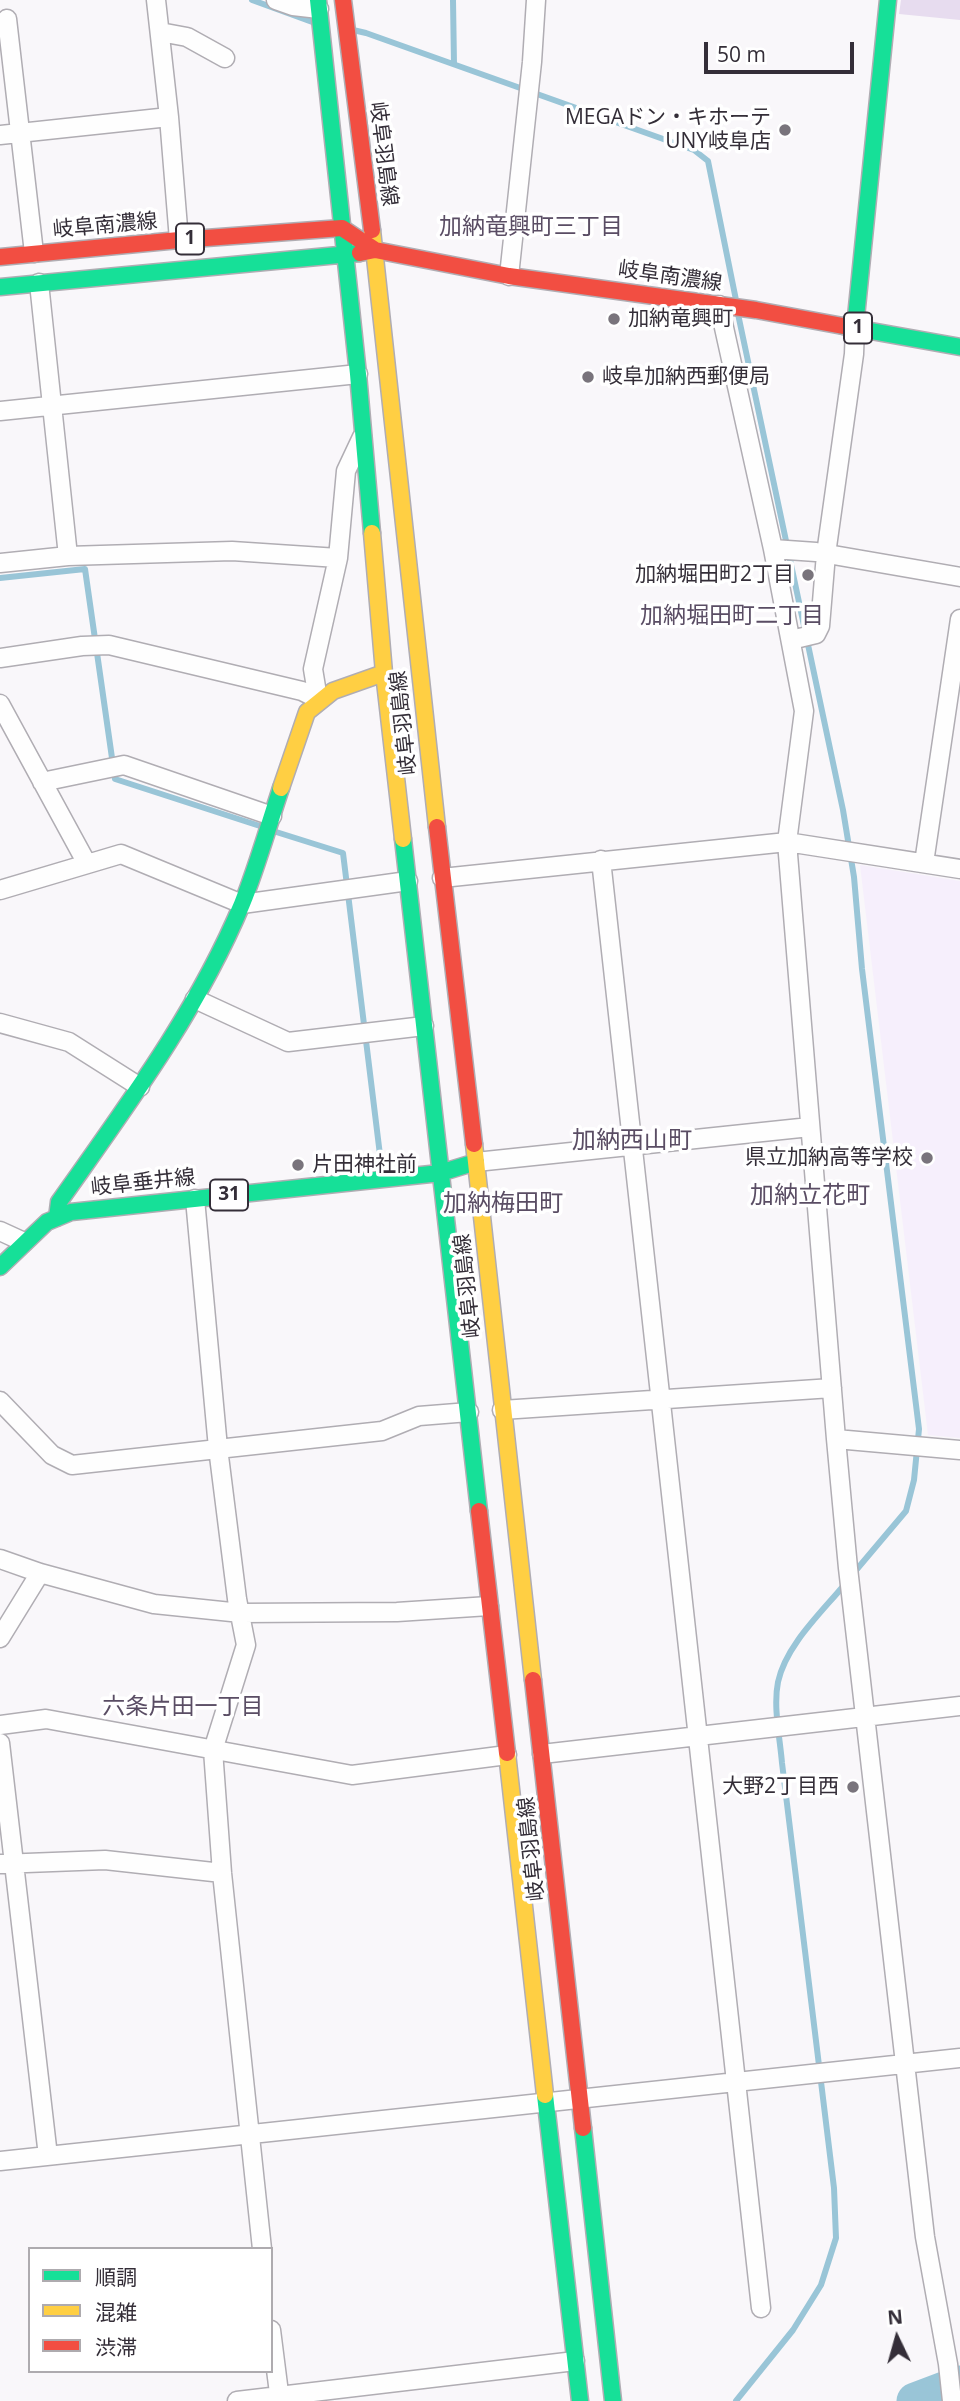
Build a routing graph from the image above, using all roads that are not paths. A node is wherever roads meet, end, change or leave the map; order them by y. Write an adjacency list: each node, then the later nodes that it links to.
1 (156, 0): 8 (street)
2 (276, 0): 6 (street)
3 (342, 0): 15 (main road, 岐阜羽島線)
4 (536, 0): 19 (street)
5 (888, 0): 23 (main road)
6 (319, 4): 13 (main road, 岐阜羽島線)
7 (7, 19): 11 (street)
8 (160, 32): 9 (street); 10 (street)
9 (225, 58)
10 (169, 117): 11 (street); 14 (street)
11 (21, 133): 12 (street); 16 (street)
12 (0, 135)
13 (342, 228): 14 (main road, 岐阜南濃線 / 1); 15 (main road, 岐阜南濃線 / 1); 17 (main road, 岐阜羽島線)
14 (179, 240): 16 (main road, 岐阜南濃線 / 1)
15 (374, 250): 17 (main road, 岐阜南濃線 / 1); 19 (main road, 岐阜南濃線 / 1); 48 (main road, 岐阜羽島線)
16 (34, 253): 18 (main road, 岐阜南濃線 / 1)
17 (345, 255): 20 (main road, 岐阜南濃線 / 1); 25 (main road, 岐阜羽島線)
18 (0, 257)
19 (509, 276): 22 (main road, 岐阜南濃線 / 1)
20 (39, 283): 21 (main road, 岐阜南濃線 / 1); 26 (street)
21 (0, 287)
22 (719, 305): 23 (main road, 岐阜南濃線 / 1); 29 (street)
23 (855, 327): 24 (main road, 岐阜南濃線 / 1); 30 (street)
24 (960, 347)
25 (358, 374): 26 (street); 28 (main road, 岐阜羽島線)
26 (52, 406): 27 (street); 31 (street)
27 (0, 411)
28 (363, 434): 32 (street); 38 (main road, 岐阜羽島線)
29 (776, 549): 30 (street); 36 (street)
30 (826, 554): 34 (street); 36 (street)
31 (68, 556): 32 (street); 33 (street)
32 (338, 558): 39 (street)
33 (0, 563)
34 (960, 578)
35 (960, 619): 46 (street)
36 (802, 637): 43 (street)
37 (0, 658): 39 (street)
38 (384, 673): 39 (main road); 49 (main road, 岐阜羽島線)
39 (318, 699): 42 (main road)
40 (0, 704): 41 (street)
41 (42, 782): 42 (street); 45 (street)
42 (272, 816): 51 (main road)
43 (787, 842): 44 (street); 46 (street); 56 (street)
44 (601, 860): 48 (street); 57 (street)
45 (86, 862): 50 (street); 51 (street)
46 (924, 863): 47 (street)
47 (960, 869)
48 (442, 877): 58 (main road, 岐阜羽島線)
49 (408, 881): 51 (street); 54 (main road, 岐阜羽島線)
50 (0, 890)
51 (242, 904): 52 (main road)
52 (195, 999): 54 (street); 55 (main road)
53 (0, 1023): 55 (street)
54 (424, 1026): 59 (main road, 岐阜羽島線)
55 (140, 1087): 61 (main road)
56 (810, 1127): 57 (street); 65 (street)
57 (631, 1147): 58 (street); 66 (street)
58 (476, 1163): 59 (main road, 岐阜垂井線 / 31); 68 (main road, 岐阜羽島線)
59 (440, 1172): 60 (main road, 岐阜垂井線 / 31); 69 (main road, 岐阜羽島線)
60 (195, 1199): 61 (main road, 岐阜垂井線 / 31); 71 (street)
61 (57, 1218): 63 (main road, 岐阜垂井線 / 31)
62 (0, 1231): 63 (street)
63 (24, 1242): 64 (main road, 岐阜垂井線 / 31)
64 (0, 1267)
65 (832, 1388): 66 (street); 70 (street)
66 (660, 1399): 68 (street); 81 (street)
67 (0, 1401): 71 (street)
68 (502, 1410): 84 (main road, 岐阜羽島線)
69 (469, 1412): 71 (street); 75 (main road, 岐阜羽島線)
70 (836, 1439): 72 (street); 79 (street)
71 (218, 1448): 76 (street)
72 (960, 1450)
73 (0, 1559): 74 (street)
74 (40, 1573): 76 (street); 77 (street)
75 (489, 1606): 76 (street); 85 (main road, 岐阜羽島線)
76 (241, 1613): 83 (street)
77 (0, 1638)
78 (960, 1706): 79 (street)
79 (867, 1716): 81 (street); 89 (street)
80 (0, 1725): 83 (street)
81 (699, 1738): 84 (street); 90 (street)
82 (0, 1743): 86 (street)
83 (213, 1750): 85 (street); 87 (street)
84 (542, 1754): 91 (main road, 岐阜羽島線)
85 (507, 1755): 92 (main road, 岐阜羽島線)
86 (6, 1863): 87 (street); 94 (street)
87 (222, 1873): 93 (street)
88 (960, 2058): 89 (street)
89 (905, 2065): 90 (street); 100 (street)
90 (737, 2082): 91 (street); 97 (street)
91 (580, 2097): 92 (street); 104 (main road, 岐阜羽島線)
92 (546, 2102): 93 (street); 99 (main road, 岐阜羽島線)
93 (248, 2134): 94 (street); 96 (street)
94 (48, 2156): 95 (street)
95 (0, 2161)
96 (262, 2247)
97 (761, 2308)
98 (273, 2347): 101 (street)
99 (575, 2361): 101 (street); 103 (main road, 岐阜羽島線)
100 (952, 2366): 105 (street)
101 (279, 2399): 102 (street)
102 (237, 2401)
103 (580, 2401)
104 (613, 2401)
105 (952, 2401)

